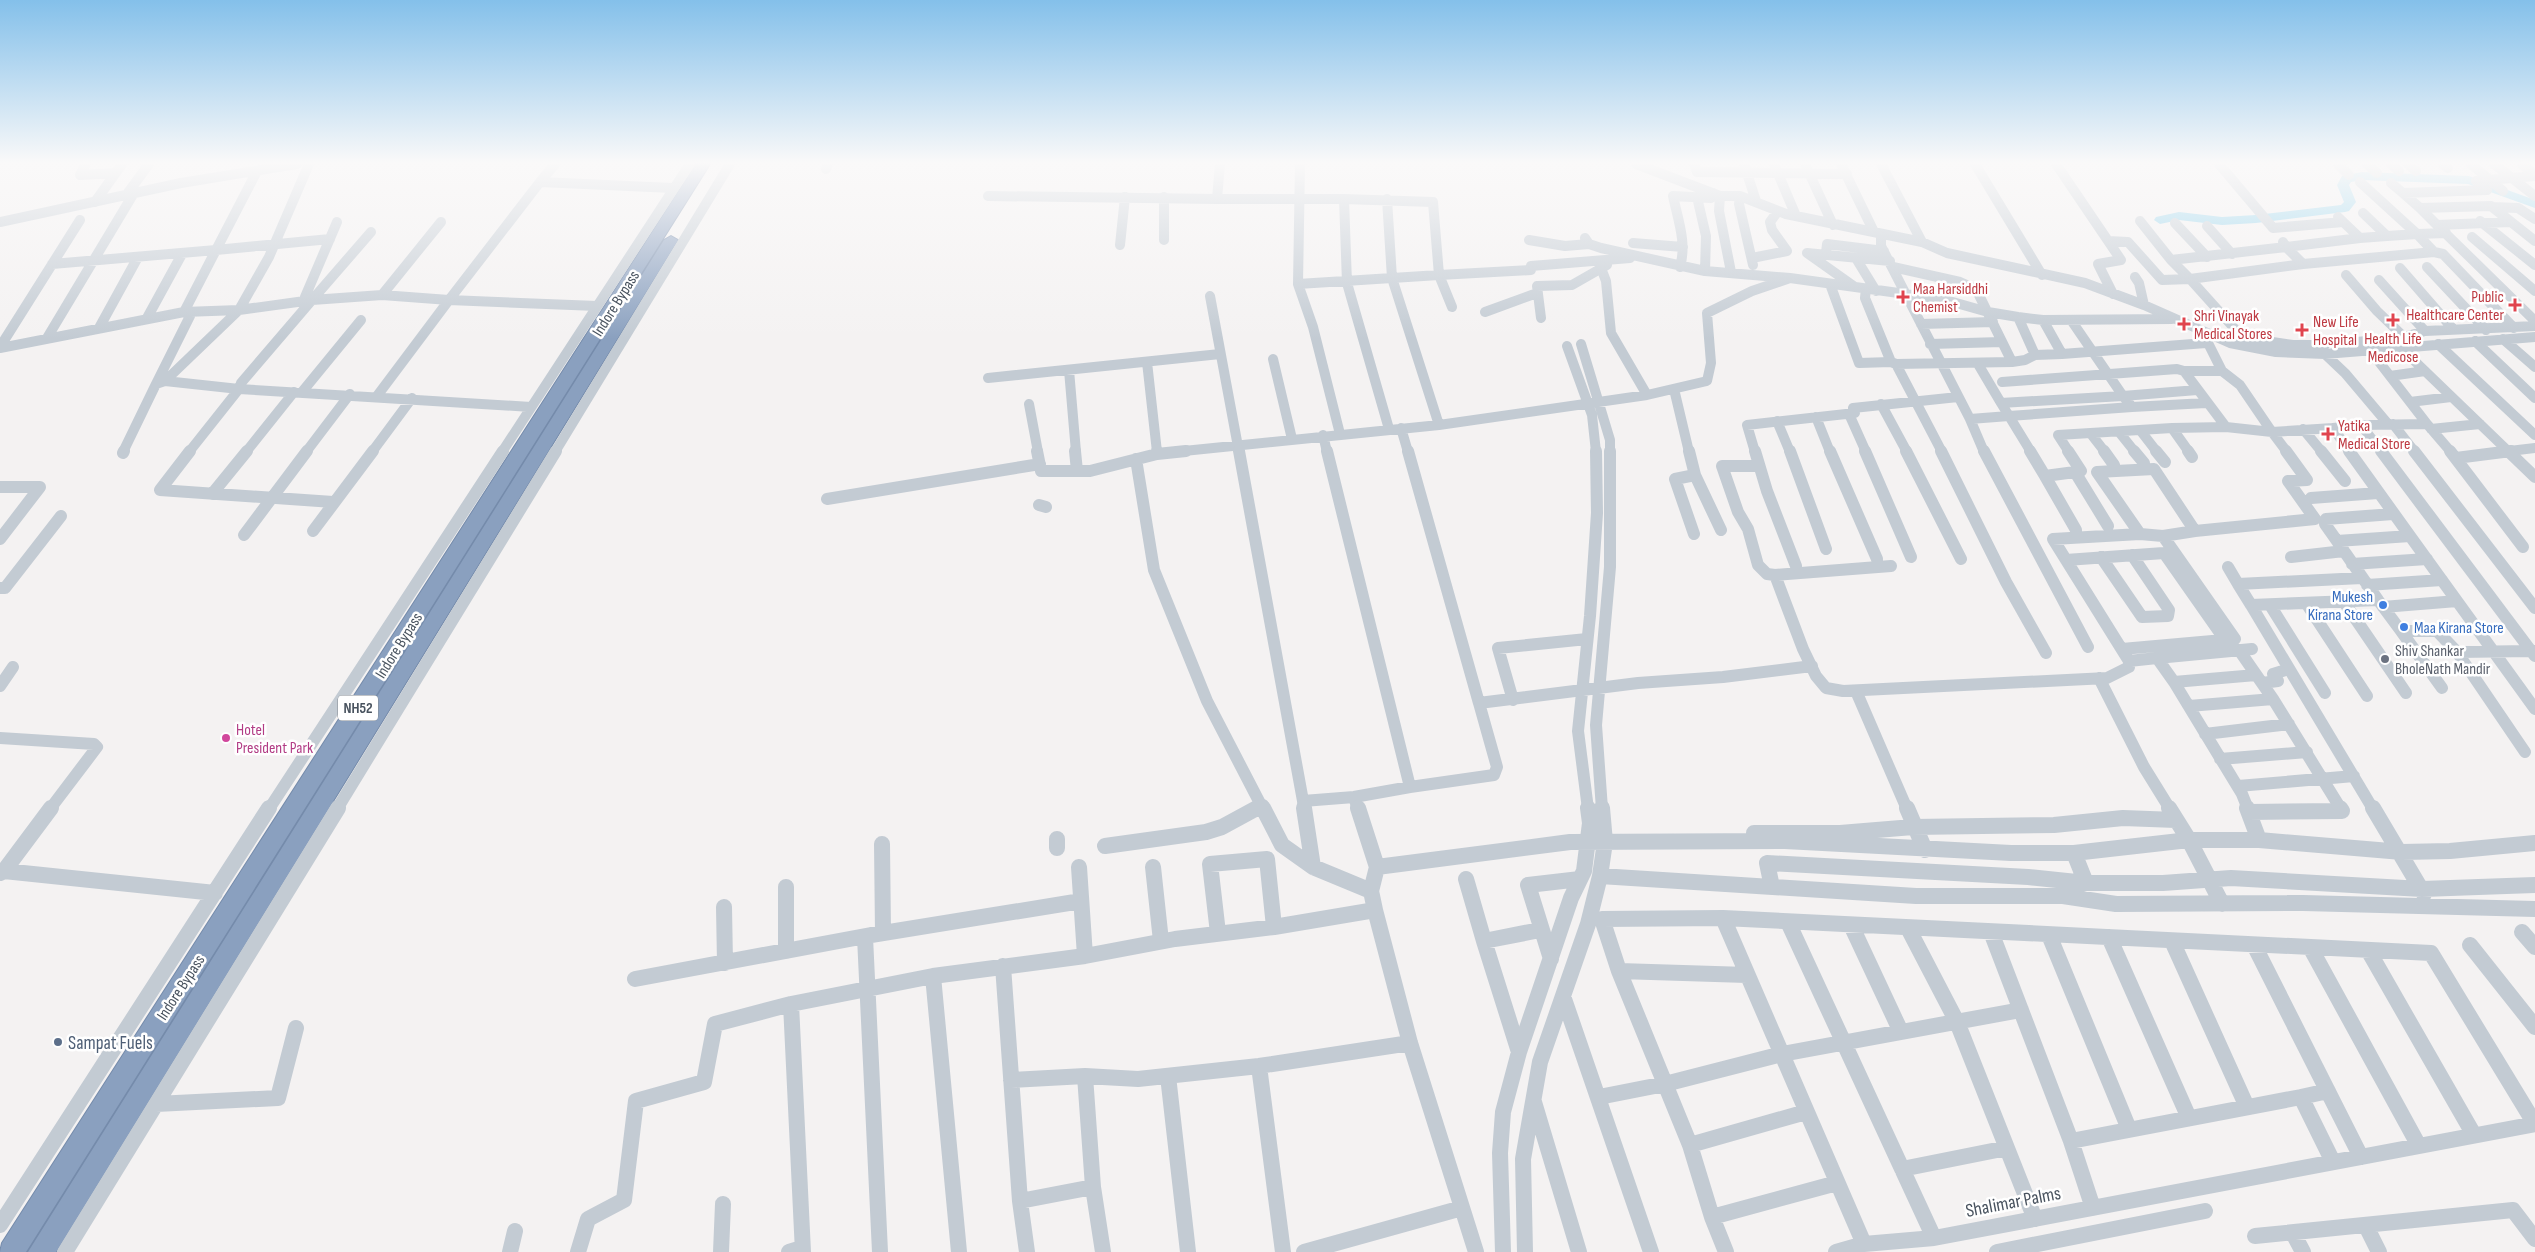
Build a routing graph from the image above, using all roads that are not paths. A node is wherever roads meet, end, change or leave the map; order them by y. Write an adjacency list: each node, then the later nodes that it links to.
1 (78, 222): 76 (street)
2 (115, 222): 74 (street)
3 (231, 222): 60 (street)
4 (283, 222): 55 (street)
5 (337, 222): 48 (street)
6 (441, 222): 103 (street)
7 (509, 222): 106 (street)
8 (651, 222): 108 (street)
9 (667, 222): 441 (highway, Indore Bypass / NH52)
10 (681, 222): 442 (highway, Indore Bypass / NH52)
11 (694, 222): 409 (street)
12 (1122, 222): 56 (street)
13 (1164, 222): 49 (street)
14 (1298, 222): 96 (street)
15 (1345, 222): 95 (street)
16 (1388, 222): 91 (street)
17 (1435, 222): 86 (street)
18 (1680, 222): 59 (street)
19 (1703, 222): 84 (street)
20 (1721, 222): 85 (street)
21 (1743, 222): 70 (street)
22 (1770, 222): 70 (street)
23 (1822, 222): 38 (street)
24 (1872, 222): 42 (street)
25 (1912, 222): 53 (street)
26 (2010, 222): 88 (street)
27 (2095, 222): 51 (street)
28 (2141, 222): 73 (street)
29 (2268, 222): 58 (street)
30 (2344, 222): 47 (street)
31 (2373, 222): 45 (street)
32 (2404, 222): 44 (street)
33 (2435, 222): 39 (street)
34 (2504, 222): 37 (street)
35 (2510, 222): 52 (street)
36 (2175, 223): 69 (street)
37 (2483, 224): 39 (street); 63 (street)
38 (1833, 225): 42 (street)
39 (2438, 225): 43 (street)
40 (2207, 226): 66 (street)
41 (371, 232): 105 (street)
42 (1877, 233): 53 (street); 72 (street)
43 (2446, 233): 44 (street); 121 (street)
44 (2417, 234): 45 (street); 62 (street)
45 (2387, 236): 47 (street)
46 (2472, 237): 99 (street)
47 (2360, 238): 58 (street)
48 (330, 239): 55 (street); 105 (street)
49 (1164, 240)
50 (1529, 240): 57 (street)
51 (2108, 241): 93 (street); 102 (street)
52 (2535, 241)
53 (1922, 242): 88 (street)
54 (1633, 243): 59 (street)
55 (273, 244): 60 (street); 110 (street)
56 (1120, 245)
57 (1565, 246): 68 (street); 77 (street)
58 (2286, 246): 66 (street); 78 (street)
59 (1683, 247): 80 (street)
60 (216, 250): 65 (street); 111 (street)
61 (2535, 251): 63 (street)
62 (2434, 252): 78 (street); 126 (street)
63 (2520, 252): 79 (street)
64 (1826, 253): 71 (street); 72 (street); 98 (street)
65 (182, 254): 67 (street); 115 (street)
66 (2232, 254): 69 (street)
67 (138, 257): 74 (street); 125 (street)
68 (1632, 257): 75 (street); 80 (street)
69 (2207, 257): 73 (street)
70 (1752, 258): 87 (street)
71 (1857, 260): 72 (street); 98 (street)
72 (1889, 260): 101 (street); 113 (street)
73 (2171, 260): 93 (street)
74 (95, 261): 76 (street); 133 (street)
75 (1614, 261): 77 (street); 82 (street)
76 (52, 264): 143 (street)
77 (1568, 264): 86 (street)
78 (2303, 264): 93 (street)
79 (2535, 265)
80 (1680, 267): 84 (street)
81 (2427, 267): 128 (street)
82 (1600, 268): 100 (street); 171 (street)
83 (2400, 268): 127 (street)
84 (1705, 271): 85 (street)
85 (1731, 272): 87 (street)
86 (1439, 275): 91 (street); 109 (street)
87 (1755, 275): 92 (street)
88 (2042, 275): 102 (street)
89 (2346, 275): 141 (street)
90 (2135, 277): 107 (street)
91 (1392, 278): 95 (street); 194 (street)
92 (1790, 278): 97 (street); 166 (street)
93 (2190, 278): 134 (street)
94 (2380, 280): 129 (street)
95 (1347, 283): 96 (street); 198 (street)
96 (1298, 284): 205 (street)
97 (1830, 284): 98 (street); 153 (street)
98 (1866, 288): 101 (street); 153 (street)
99 (2535, 291)
100 (1537, 293): 112 (street); 116 (street)
101 (1904, 293): 113 (street); 123 (street)
102 (2113, 294): 107 (street)
103 (382, 295): 105 (street); 106 (street)
104 (1210, 296): 146 (street)
105 (312, 300): 110 (street); 167 (street)
106 (449, 300): 108 (street); 172 (street)
107 (2144, 305): 120 (street)
108 (597, 306): 185 (street)
109 (1452, 307)
110 (239, 310): 111 (street); 164 (street)
111 (184, 312): 115 (street); 164 (street)
112 (1485, 312)
113 (1988, 312): 114 (street); 122 (street)
114 (2018, 317): 118 (street); 147 (street)
115 (147, 318): 125 (street)
116 (1541, 318)
117 (361, 320): 169 (street)
118 (2042, 320): 119 (street); 148 (street)
119 (2071, 320): 120 (street); 145 (street)
120 (2174, 320): 130 (street)
121 (2535, 321)
122 (1993, 322): 123 (street); 137 (street)
123 (1921, 324): 139 (street)
124 (2535, 326): 126 (street)
125 (99, 328): 133 (street)
126 (2514, 328): 128 (street)
127 (2453, 329): 128 (street); 129 (street)
128 (2486, 330)
129 (2425, 331): 141 (street)
130 (2204, 337): 131 (street); 145 (street); 159 (street)
131 (2216, 337): 134 (street); 149 (street)
132 (2535, 337): 135 (street)
133 (46, 338): 143 (street)
134 (2243, 338): 144 (street)
135 (2503, 339): 136 (street); 156 (street)
136 (2475, 341): 142 (street); 177 (street)
137 (2002, 342): 139 (street); 152 (street)
138 (1581, 344): 180 (street)
139 (1930, 344): 154 (street)
140 (1567, 346): 180 (street)
141 (2403, 346): 142 (street); 144 (street); 144 (street); 160 (street)
142 (2440, 347): 208 (street)
143 (0, 348)
144 (2370, 350): 149 (street); 162 (street)
145 (2094, 353): 148 (street); 161 (street)
146 (1220, 354): 151 (street); 210 (street)
147 (2035, 354): 148 (street); 152 (street)
148 (2062, 354)
149 (2325, 354): 192 (street)
150 (1273, 359): 209 (street)
151 (1147, 362): 157 (street); 214 (street)
152 (2012, 362): 155 (street)
153 (1893, 363): 154 (street); 178 (street)
154 (1940, 364): 155 (street); 174 (street)
155 (1978, 364): 181 (street)
156 (2535, 368)
157 (1070, 370): 163 (street); 223 (street)
158 (2184, 371): 159 (street); 161 (street); 168 (street)
159 (2222, 371): 204 (street)
160 (2425, 371): 162 (street); 175 (street)
161 (2108, 373): 165 (street); 173 (street)
162 (2390, 376): 179 (street)
163 (988, 378)
164 (161, 382): 167 (street); 213 (street)
165 (2002, 382)
166 (1674, 388): 171 (street); 225 (street)
167 (239, 389): 169 (street); 231 (street)
168 (2197, 390): 173 (street); 182 (street)
169 (298, 392): 170 (street); 231 (street)
170 (350, 394): 172 (street); 232 (street)
171 (1647, 395): 180 (street)
172 (378, 396): 176 (street)
173 (2123, 396): 181 (street); 186 (street)
174 (1958, 397): 178 (street); 190 (street)
175 (2451, 397): 179 (street); 193 (street)
176 (412, 398): 185 (street); 235 (street)
177 (2535, 398)
178 (1917, 401): 184 (street); 283 (street)
179 (2410, 402): 196 (street)
180 (1594, 403): 194 (street); 278 (street); 294 (street)
181 (2000, 403): 189 (street)
182 (2206, 403): 186 (street); 197 (street)
183 (1029, 404): 220 (street)
184 (1881, 404): 187 (street); 258 (street)
185 (531, 406): 350 (street)
186 (2132, 407): 189 (street)
187 (1849, 414): 188 (street); 254 (street)
188 (1816, 417): 191 (street); 257 (street)
189 (2011, 418): 190 (street); 226 (street)
190 (1970, 419): 279 (street)
191 (1777, 421): 221 (street); 251 (street)
192 (2391, 424): 195 (street); 196 (street); 276 (street)
193 (2480, 424): 196 (street); 212 (street)
194 (1439, 425): 198 (street)
195 (2361, 425): 201 (street); 284 (street)
196 (2429, 426): 216 (street)
197 (2226, 427): 199 (street); 204 (street)
198 (1395, 428): 205 (street); 303 (street)
199 (2172, 428): 202 (street); 215 (street)
200 (2303, 428): 201 (street); 204 (street); 228 (street)
201 (2333, 428): 230 (street)
202 (2140, 430): 203 (street); 218 (street)
203 (2119, 432): 206 (street); 219 (street)
204 (2272, 432): 242 (street)
205 (1340, 434): 207 (street)
206 (2091, 434): 222 (street); 224 (street)
207 (1323, 435): 209 (street); 315 (street)
208 (2535, 435)
209 (1292, 439): 210 (street)
210 (1236, 445): 214 (street); 317 (street)
211 (2535, 448): 212 (street)
212 (2507, 450): 216 (street); 227 (street)
213 (123, 453)
214 (1156, 454): 217 (street)
215 (2192, 456)
216 (2456, 458): 250 (street)
217 (1136, 460): 223 (street); 318 (street)
218 (2166, 462)
219 (2144, 463)
220 (1040, 464): 223 (street); 234 (street)
221 (1759, 466): 262 (street); 265 (street)
222 (2114, 466)
223 (1078, 471)
224 (2075, 472): 226 (street); 238 (street)
225 (1695, 475): 239 (street); 243 (street)
226 (2045, 476): 240 (street)
227 (2535, 477)
228 (2345, 481)
229 (0, 487): 248 (street)
230 (2378, 493): 233 (street); 236 (street)
231 (212, 494): 232 (street)
232 (271, 498): 235 (street); 245 (street)
233 (2311, 498)
234 (826, 499)
235 (334, 502): 241 (street)
236 (2393, 514): 247 (street); 249 (street)
237 (61, 516): 269 (street)
238 (2108, 526)
239 (1721, 530)
240 (2076, 530)
241 (312, 531)
242 (2195, 531): 244 (street); 246 (street)
243 (1694, 534)
244 (2140, 534): 246 (street); 260 (street)
245 (244, 536)
246 (2164, 536): 252 (street)
247 (2410, 536): 249 (street); 259 (street)
248 (0, 539)
249 (2340, 546): 256 (street); 261 (street)
250 (2523, 547)
251 (1826, 549)
252 (2169, 552): 253 (street); 280 (street)
253 (2132, 555): 255 (street); 255 (street)
254 (1911, 557)
255 (2101, 557): 260 (street)
256 (2291, 557)
257 (1878, 559)
258 (1961, 559)
259 (2427, 559): 261 (street); 266 (street)
260 (2066, 560): 280 (street)
261 (2352, 564): 267 (street)
262 (1796, 566)
263 (1891, 566): 265 (street)
264 (2228, 566): 268 (street)
265 (1775, 575): 287 (street)
266 (2442, 580): 267 (street); 270 (street)
267 (2364, 581): 268 (street); 273 (street)
268 (2238, 584): 274 (street)
269 (0, 588)
270 (2456, 601): 273 (street); 281 (street)
271 (2344, 602): 272 (street); 273 (street); 299 (street)
272 (2306, 603): 275 (street); 300 (street)
273 (2380, 604): 277 (street)
274 (2251, 605): 275 (street); 289 (street)
275 (2270, 605): 298 (street)
276 (2535, 608)
277 (2401, 631): 282 (street); 295 (street)
278 (1587, 639): 296 (street); 301 (street)
279 (2088, 647)
280 (2122, 649): 286 (street)
281 (2493, 651): 282 (street); 284 (street); 305 (street)
282 (2457, 652): 310 (street)
283 (2046, 653)
284 (2534, 653)
285 (2157, 658): 286 (street); 291 (street); 292 (street)
286 (2129, 661): 290 (street)
287 (1812, 666): 294 (street); 297 (street)
288 (13, 667): 293 (street)
289 (2289, 669): 291 (street); 312 (street)
290 (2099, 678): 297 (street); 320 (street)
291 (2259, 679): 292 (street); 302 (street)
292 (2174, 682): 304 (street)
293 (0, 686)
294 (1600, 688): 296 (street); 326 (street)
295 (2442, 688)
296 (1581, 691): 301 (street); 325 (street)
297 (1856, 691): 321 (street)
298 (2326, 693)
299 (2406, 693)
300 (2367, 696)
301 (1513, 700): 303 (street)
302 (2273, 700): 304 (street); 306 (street)
303 (1479, 703): 315 (street)
304 (2189, 706): 307 (street)
305 (2535, 709)
306 (2290, 724): 307 (street); 309 (street)
307 (2206, 734): 311 (street)
308 (2, 741): 339 (street)
309 (2307, 752): 311 (street); 313 (street)
310 (2525, 752)
311 (2220, 759): 314 (street)
312 (2354, 776): 313 (street); 332 (street)
313 (2323, 778): 314 (street); 319 (street)
314 (2238, 786): 319 (street)
315 (1410, 787): 316 (street)
316 (1354, 797): 317 (street); 338 (street)
317 (1303, 802): 337 (street)
318 (1263, 805): 328 (street); 329 (street)
319 (2249, 812): 324 (street)
320 (2176, 820): 321 (street); 323 (street)
321 (1913, 827): 322 (street); 331 (street)
322 (1638, 834)
323 (2189, 840): 324 (street); 333 (street); 343 (street)
324 (2259, 840): 332 (street)
325 (1588, 842): 326 (street); 338 (street); 342 (street)
326 (1606, 842): 331 (street); 340 (street)
327 (882, 844): 366 (street)
328 (1282, 845): 334 (street); 337 (street)
329 (1106, 846)
330 (2532, 846): 332 (street)
331 (1925, 850): 333 (street)
332 (2402, 852): 348 (street)
333 (2074, 853): 344 (street)
334 (1266, 859): 361 (street); 367 (street)
335 (1079, 867): 352 (street)
336 (1152, 867): 372 (street)
337 (1313, 867): 349 (street)
338 (1377, 867): 349 (street)
339 (1, 872): 350 (street)
340 (1600, 876): 347 (street); 389 (street)
341 (1466, 879): 373 (street)
342 (1580, 879): 363 (street); 381 (street)
343 (2210, 880): 344 (street); 348 (street); 353 (street)
344 (2086, 882): 347 (street); 351 (street)
345 (2535, 885): 348 (street)
346 (786, 887): 379 (street)
347 (1772, 887): 351 (street)
348 (2422, 889): 355 (street)
349 (1371, 891): 357 (street)
350 (215, 893): 432 (street)
351 (2063, 896): 353 (street)
352 (1081, 901): 366 (street); 380 (street)
353 (2222, 904): 355 (street)
354 (724, 906): 382 (street)
355 (2431, 907): 356 (street)
356 (2535, 909)
357 (1375, 910): 361 (street); 397 (street)
358 (1723, 918): 359 (street); 384 (street); 385 (street)
359 (1788, 922): 360 (street); 396 (street)
360 (1851, 925): 362 (street); 395 (street)
361 (1274, 927): 367 (street)
362 (1908, 928): 364 (street); 392 (street)
363 (1540, 930): 373 (street); 381 (street)
364 (1991, 932): 368 (street); 391 (street)
365 (2522, 932): 377 (street)
366 (883, 933): 369 (street)
367 (1218, 933): 372 (street)
368 (2049, 934): 370 (street); 414 (street)
369 (865, 937): 379 (street); 388 (street)
370 (2109, 938): 371 (street); 412 (street)
371 (2172, 940): 374 (street); 410 (street)
372 (1161, 941): 380 (street)
373 (1484, 941): 398 (street)
374 (2254, 945): 376 (street); 405 (street)
375 (2470, 945): 393 (street)
376 (2310, 947): 378 (street); 418 (street)
377 (2535, 947)
378 (2368, 950): 413 (street); 415 (street)
379 (786, 951): 382 (street)
380 (1084, 956): 383 (street)
381 (1551, 959): 398 (street)
382 (725, 963): 387 (street)
383 (1003, 966): 386 (street); 403 (street)
384 (1619, 970): 385 (street); 404 (street)
385 (1747, 975): 399 (street)
386 (932, 976): 388 (street); 448 (street)
387 (635, 979)
388 (866, 989): 390 (street); 447 (street)
389 (1564, 996): 406 (street); 408 (street)
390 (791, 1004): 440 (street); 445 (street)
391 (2021, 1010): 392 (street); 416 (street)
392 (1956, 1022): 395 (street); 419 (street)
393 (2535, 1027)
394 (296, 1028): 409 (street)
395 (1901, 1032): 396 (street)
396 (1843, 1042): 399 (street); 422 (street)
397 (1410, 1043): 400 (street); 427 (street)
398 (1519, 1052): 455 (street)
399 (1782, 1054): 404 (street); 411 (street)
400 (1258, 1066): 402 (street); 452 (street)
401 (1085, 1076): 402 (street); 403 (street); 424 (street)
402 (1168, 1076): 451 (street)
403 (1011, 1080): 425 (street)
404 (1665, 1084): 406 (street); 417 (street)
405 (2328, 1091): 407 (street); 420 (street)
406 (1599, 1097): 458 (street)
407 (2301, 1097): 410 (street); 421 (street)
408 (1534, 1100): 456 (street); 457 (street)
409 (156, 1104): 443 (street)
410 (2247, 1107): 412 (street)
411 (1806, 1112): 417 (street); 423 (street)
412 (2189, 1118): 414 (street)
413 (2535, 1124): 415 (street, Shalimar Palms)
414 (2130, 1129): 416 (street)
415 (2474, 1135): 418 (street, Shalimar Palms)
416 (2071, 1140): 428 (street)
417 (1690, 1145): 430 (street)
418 (2419, 1146): 420 (street, Shalimar Palms)
419 (2006, 1148): 422 (street); 431 (street)
420 (2362, 1156): 421 (street, Shalimar Palms)
421 (2333, 1162): 428 (street, Shalimar Palms)
422 (1902, 1169): 437 (street)
423 (1837, 1183): 430 (street); 439 (street)
424 (1092, 1187): 425 (street); 450 (street)
425 (1020, 1201): 449 (street)
426 (723, 1204): 446 (street)
427 (1462, 1208): 453 (street); 454 (street)
428 (2093, 1208): 431 (street, Shalimar Palms)
429 (2205, 1211): 461 (street)
430 (1712, 1218): 459 (street)
431 (2035, 1219): 437 (street, Shalimar Palms)
432 (0, 1225)
433 (2366, 1226): 435 (street); 438 (street); 463 (street)
434 (516, 1231): 444 (street)
435 (2293, 1233): 436 (street); 462 (street)
436 (2255, 1236)
437 (1934, 1238): 439 (street, Shalimar Palms)
438 (2535, 1239)
439 (1864, 1244): 460 (street, Shalimar Palms)
440 (798, 1251)
441 (11, 1252)
442 (41, 1252)
443 (65, 1252)
444 (510, 1252)
445 (578, 1252)
446 (721, 1252)
447 (880, 1252)
448 (959, 1252)
449 (1027, 1252)
450 (1103, 1252)
451 (1188, 1252)
452 (1283, 1252)
453 (1304, 1252)
454 (1476, 1252)
455 (1503, 1252)
456 (1525, 1252)
457 (1579, 1252)
458 (1651, 1252)
459 (1726, 1252)
460 (1836, 1252)
461 (1997, 1252)
462 (2303, 1252)
463 (2379, 1252)

